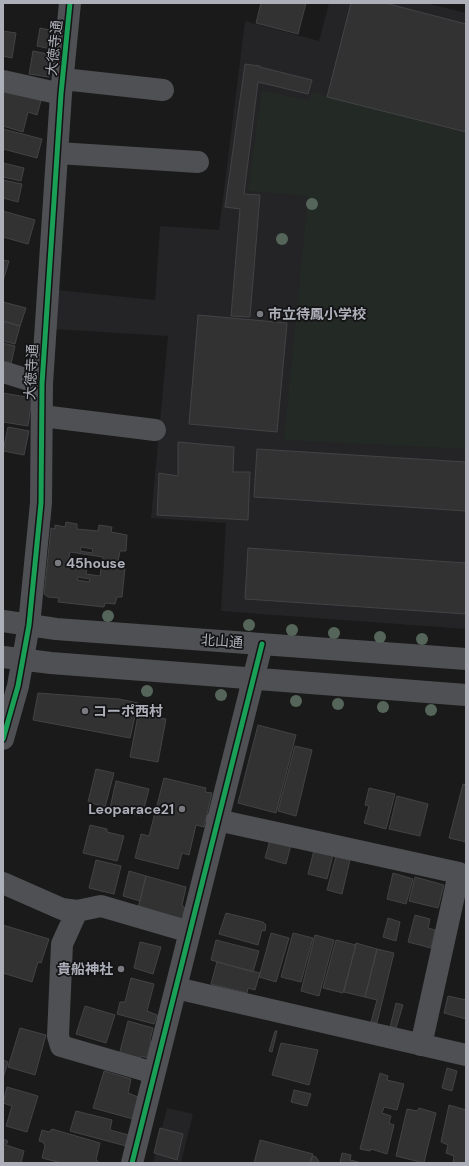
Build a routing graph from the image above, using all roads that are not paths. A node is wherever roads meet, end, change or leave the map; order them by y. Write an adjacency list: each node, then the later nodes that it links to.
1 (70, 3): 3 (street, 大徳寺通)
2 (3, 81): 3 (street)
3 (62, 87): 4 (street); 5 (street, 大徳寺通)
4 (163, 90)
5 (58, 153): 6 (street); 8 (street, 大徳寺通)
6 (198, 162)
7 (3, 372): 8 (street)
8 (42, 384): 9 (street, 大徳寺通)
9 (42, 416): 10 (street); 12 (street, 大徳寺通)
10 (154, 430)
11 (3, 621): 12 (street, 北山通)
12 (29, 625): 13 (street, 北山通); 14 (street, 大徳寺通)
13 (262, 644): 15 (street, 北山通); 16 (street)
14 (13, 659): 16 (street); 18 (street, 大徳寺通)
15 (466, 660)
16 (253, 679): 17 (street); 19 (street)
17 (466, 695)
18 (3, 739)
19 (218, 820): 22 (street); 24 (street)
20 (3, 883): 21 (street)
21 (77, 911): 22 (street); 26 (street)
22 (190, 932): 23 (street)
23 (176, 988): 24 (street); 26 (street)
24 (421, 1045): 25 (street)
25 (466, 1055)
26 (154, 1073): 27 (street)
27 (132, 1163)

